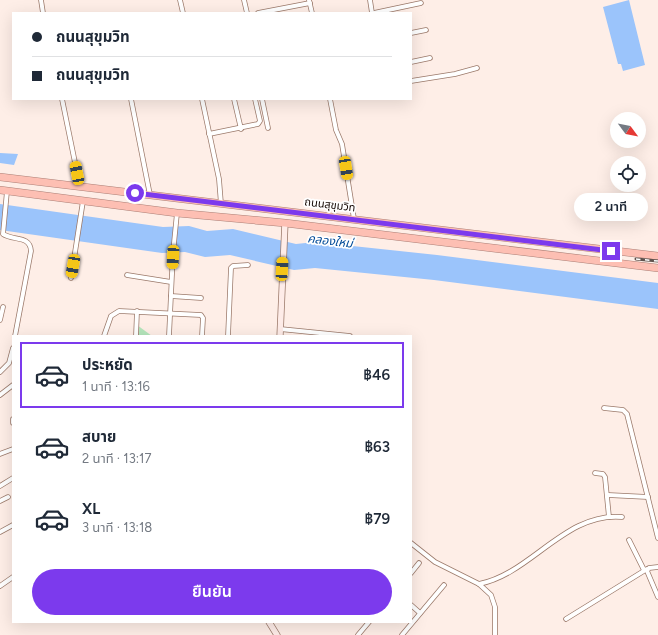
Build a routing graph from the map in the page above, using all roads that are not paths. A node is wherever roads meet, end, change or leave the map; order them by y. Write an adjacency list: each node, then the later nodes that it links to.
1 (41, 0): 7 (street)
2 (180, 0): 8 (street)
3 (244, 0): 9 (street)
4 (370, 0): 12 (street)
5 (310, 2): 10 (street); 11 (street)
6 (421, 3): 13 (street)
7 (43, 12)
8 (183, 12)
9 (247, 12)
10 (263, 12)
11 (312, 12)
12 (373, 12)
13 (378, 12)
14 (426, 30): 15 (street)
15 (412, 33)
16 (430, 58): 17 (street)
17 (412, 62)
18 (477, 68): 19 (street)
19 (412, 81)
20 (62, 100): 31 (street)
21 (131, 100): 33 (street)
22 (202, 100): 29 (street)
23 (234, 100): 28 (street)
24 (255, 100): 28 (street)
25 (262, 100): 27 (street)
26 (330, 100): 37 (street)
27 (268, 128)
28 (241, 129): 29 (street)
29 (209, 134): 35 (street)
30 (0, 177): 31 (highway, ถนนสุขุมวิท)
31 (80, 187): 33 (highway, ถนนสุขุมวิท)
32 (4, 191): 34 (highway); 54 (street)
33 (150, 195): 35 (highway, ถนนสุขุมวิท)
34 (83, 201): 36 (highway); 45 (street)
35 (221, 204): 37 (highway, ถนนสุขุมวิท)
36 (177, 213): 38 (highway); 46 (street)
37 (354, 219): 39 (highway, ถนนสุขุมวิท)
38 (285, 224): 40 (highway); 53 (street)
39 (428, 228): 40 (highway); 41 (highway, ถนนสุขุมวิท)
40 (427, 241): 43 (highway)
41 (658, 256)
42 (248, 265): 59 (street)
43 (658, 268)
44 (127, 275): 46 (street)
45 (71, 278)
46 (171, 282): 47 (street)
47 (171, 296): 48 (street); 51 (street)
48 (201, 298)
49 (3, 307): 52 (street)
50 (137, 311): 51 (street); 55 (street); 56 (street)
51 (170, 313): 57 (street); 58 (street)
52 (0, 320)
53 (280, 329): 60 (street); 61 (street)
54 (15, 335)
55 (104, 335)
56 (136, 335)
57 (168, 335)
58 (202, 335)
59 (228, 335)
60 (280, 335)
61 (340, 335)
62 (12, 355): 63 (street)
63 (0, 372)
64 (12, 386): 65 (street)
65 (0, 395)
66 (604, 408): 74 (street)
67 (12, 449): 68 (street)
68 (0, 454)
69 (595, 474): 72 (street)
70 (12, 478): 71 (street)
71 (0, 484)
72 (608, 495): 74 (street); 76 (street)
73 (8, 497): 75 (street)
74 (648, 497): 80 (street)
75 (0, 501)
76 (609, 517): 77 (street); 88 (street)
77 (622, 517)
78 (12, 526): 79 (street)
79 (0, 532)
80 (658, 538)
81 (629, 540): 85 (street)
82 (412, 544): 88 (street)
83 (419, 563): 86 (street)
84 (658, 567): 85 (street)
85 (646, 570): 91 (street); 94 (street)
86 (412, 572)
87 (12, 578): 90 (street)
88 (479, 584): 102 (street)
89 (444, 585): 93 (street)
90 (0, 586)
91 (658, 597)
92 (412, 606): 93 (street)
93 (420, 613): 98 (street)
94 (566, 619)
95 (270, 623): 99 (street)
96 (368, 623): 100 (street)
97 (412, 623): 101 (street)
98 (412, 623)
99 (277, 635)
100 (358, 635)
101 (402, 635)
102 (495, 635)

